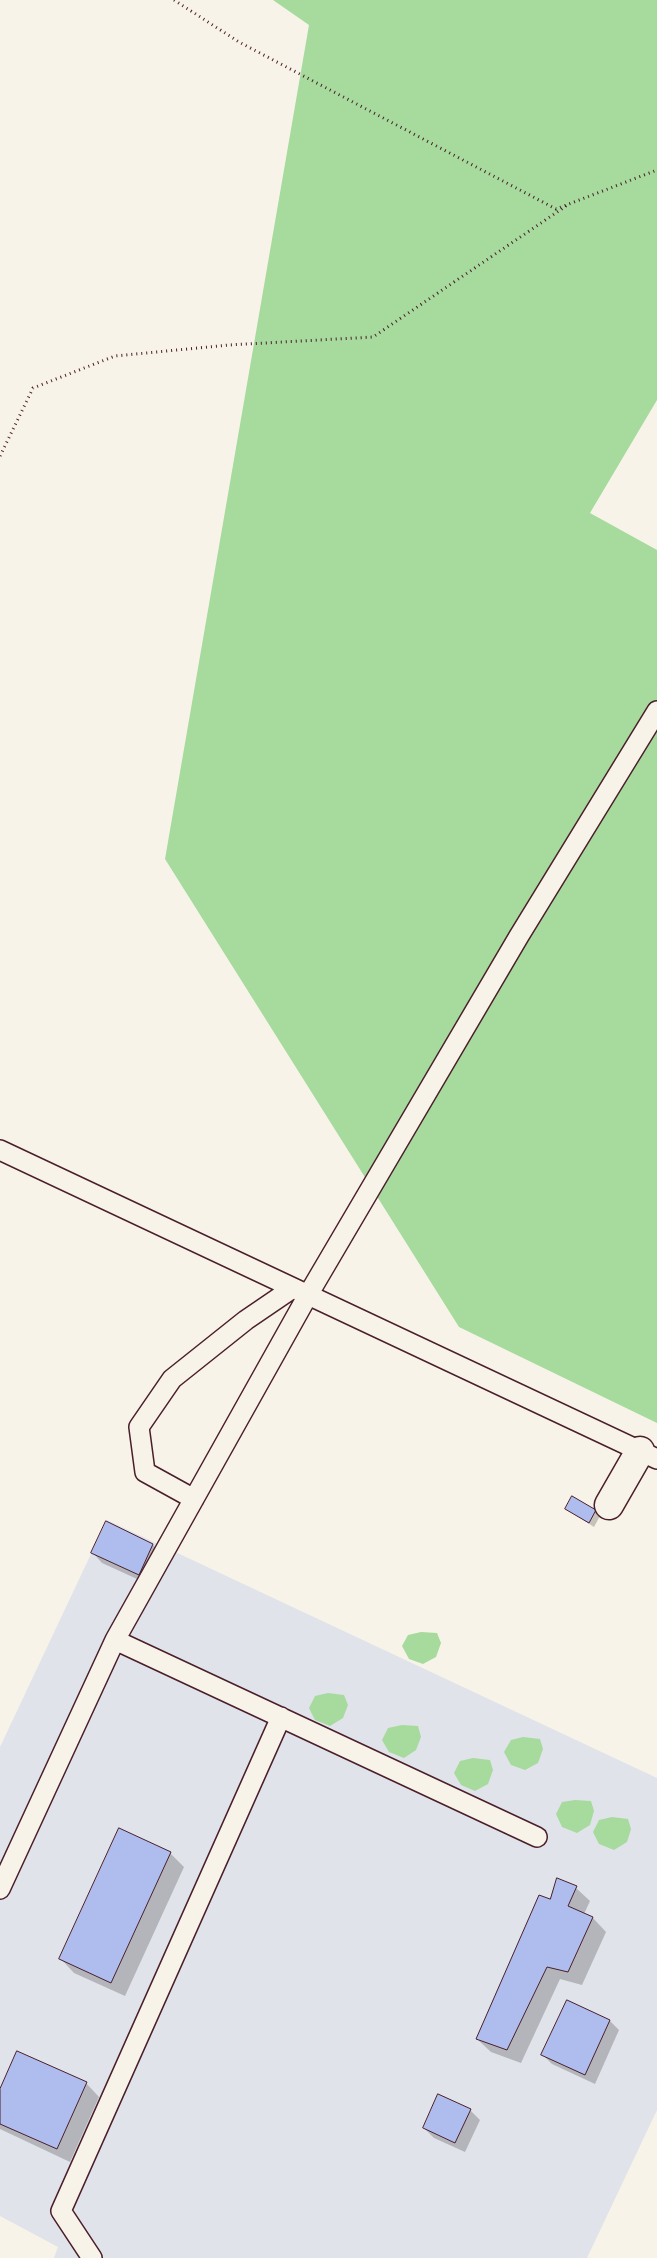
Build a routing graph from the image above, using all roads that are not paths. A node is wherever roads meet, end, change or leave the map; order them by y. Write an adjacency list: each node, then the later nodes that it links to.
1 (657, 711): 3 (lane)
2 (0, 1150): 3 (lane)
3 (300, 1291): 4 (lane); 5 (lane); 5 (lane)
4 (648, 1455): 6 (street)
5 (194, 1499): 7 (lane)
6 (609, 1506)
7 (115, 1640): 8 (lane); 10 (lane)
8 (281, 1717): 9 (lane); 11 (lane)
9 (537, 1837)
10 (0, 1889)
11 (92, 2258)

